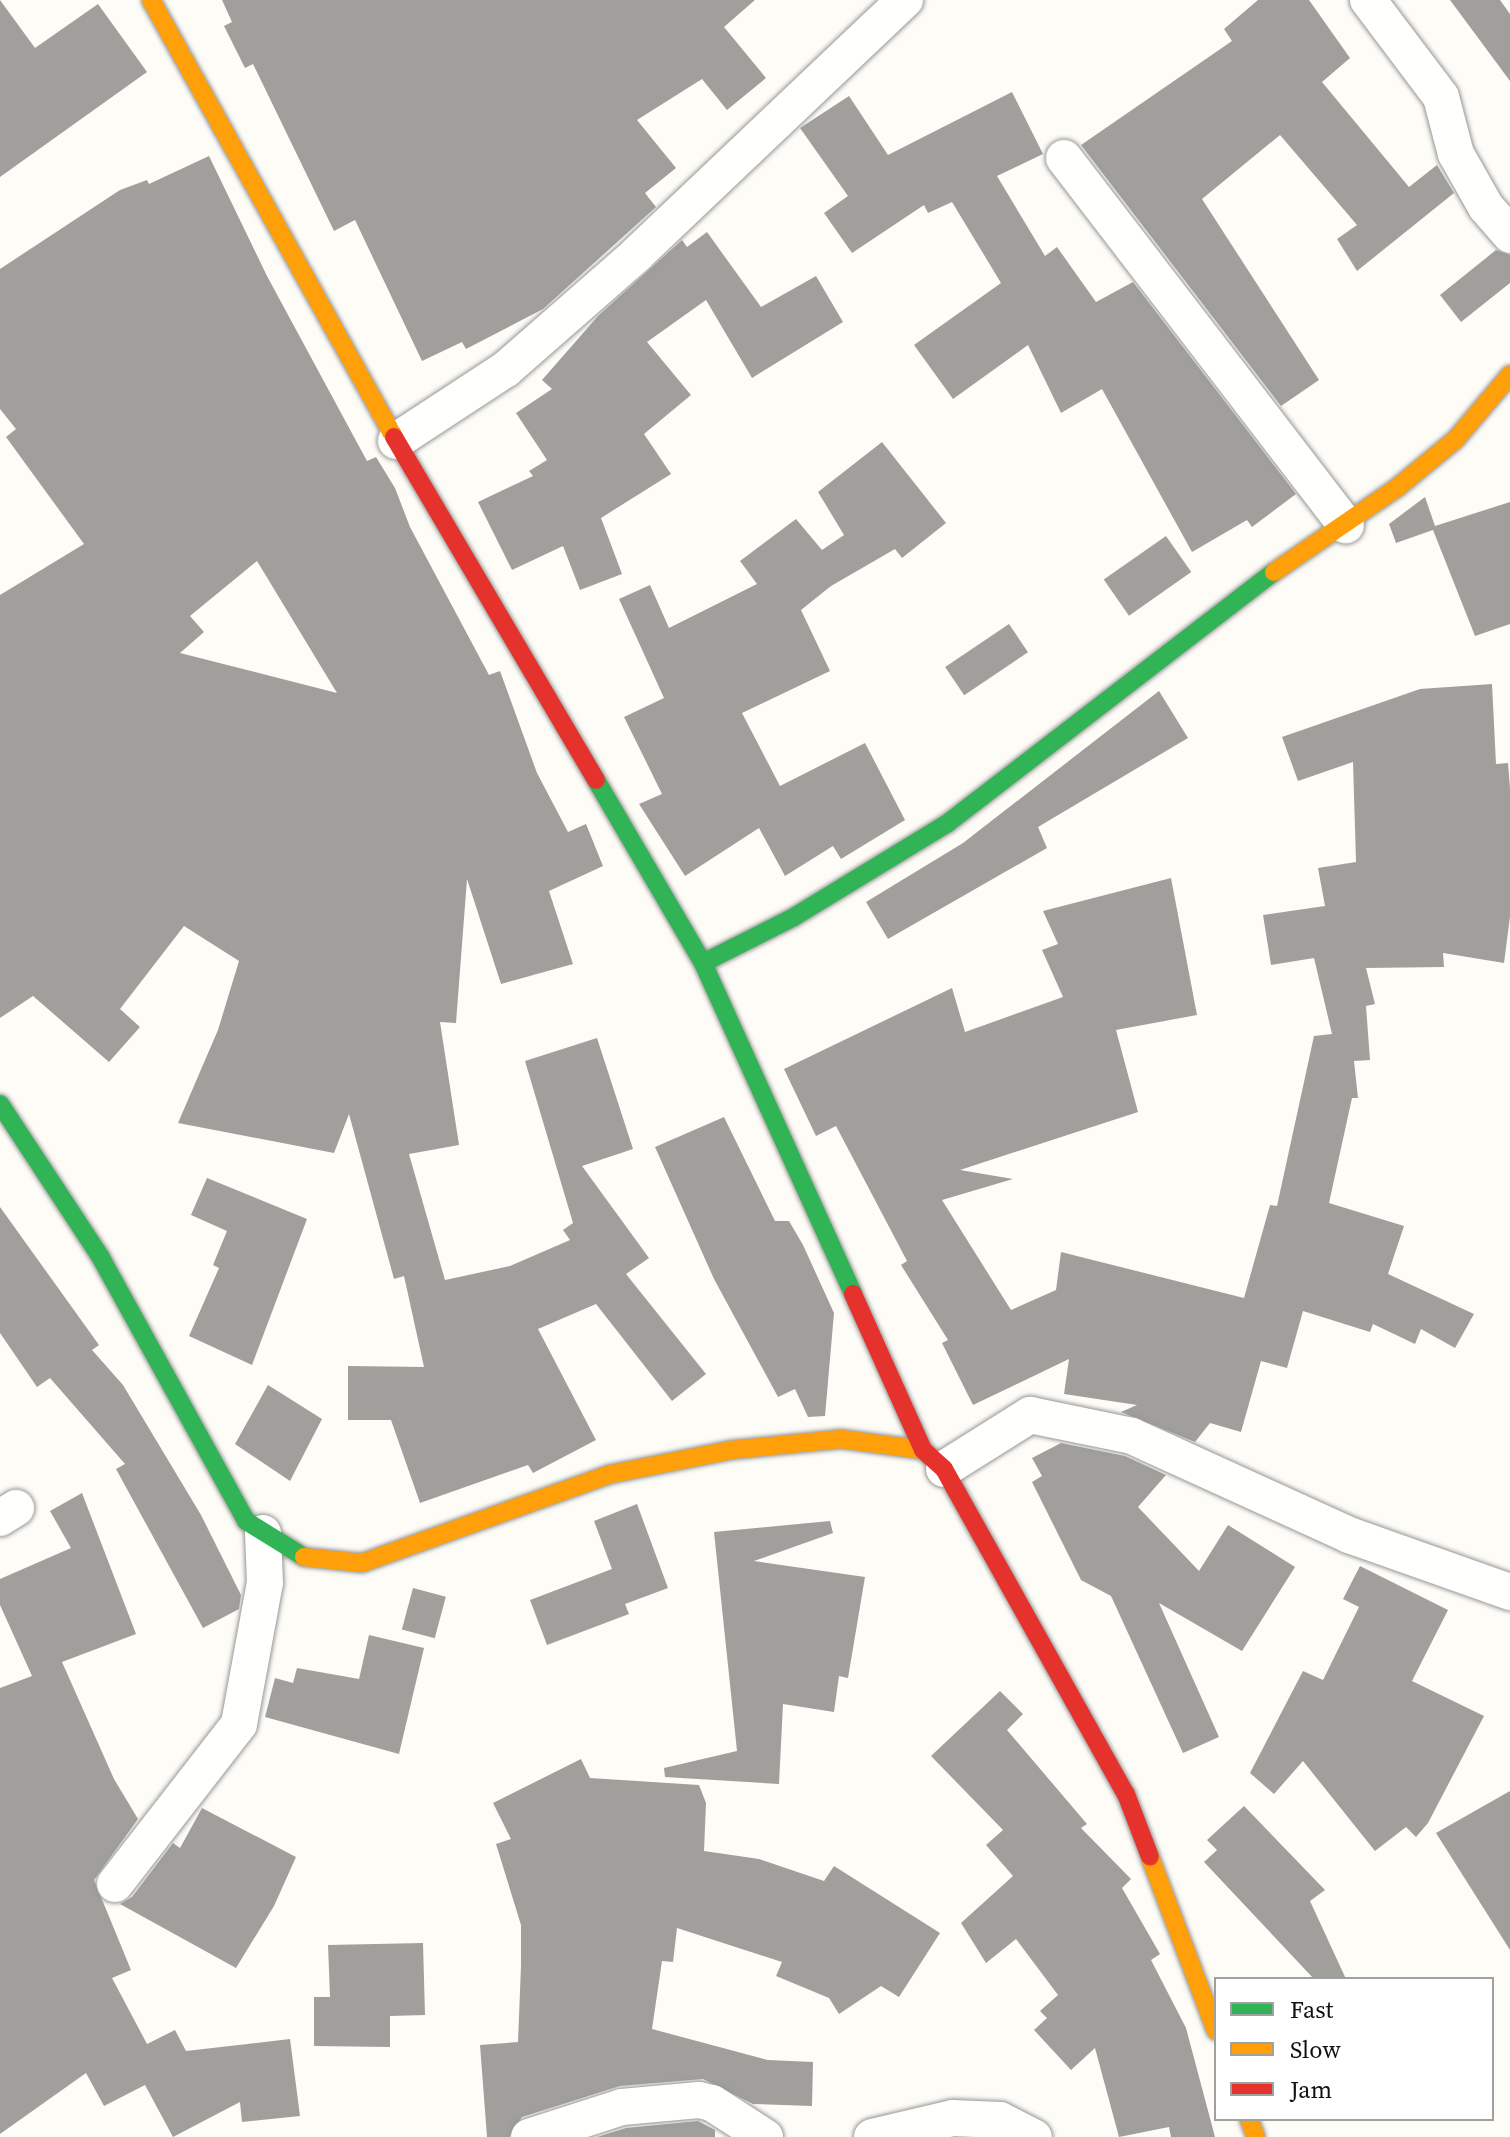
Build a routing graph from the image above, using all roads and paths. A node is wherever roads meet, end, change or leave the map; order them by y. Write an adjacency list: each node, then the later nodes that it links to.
1 (151, 0): 7 (street)
2 (905, 0): 7 (street)
3 (1368, 0): 5 (street)
4 (1064, 158): 8 (street)
5 (1510, 235)
6 (1510, 375): 8 (street)
7 (396, 441): 9 (street)
8 (1346, 525): 9 (street)
9 (703, 963): 11 (street)
10 (0, 1104): 12 (street)
11 (933, 1460): 12 (street); 13 (street); 15 (street)
12 (263, 1533): 14 (street)
13 (1510, 1592)
14 (115, 1884)
15 (1214, 2026)
16 (529, 2137): 17 (street)
17 (765, 2137)
18 (872, 2137): 19 (street)
19 (1034, 2137)

